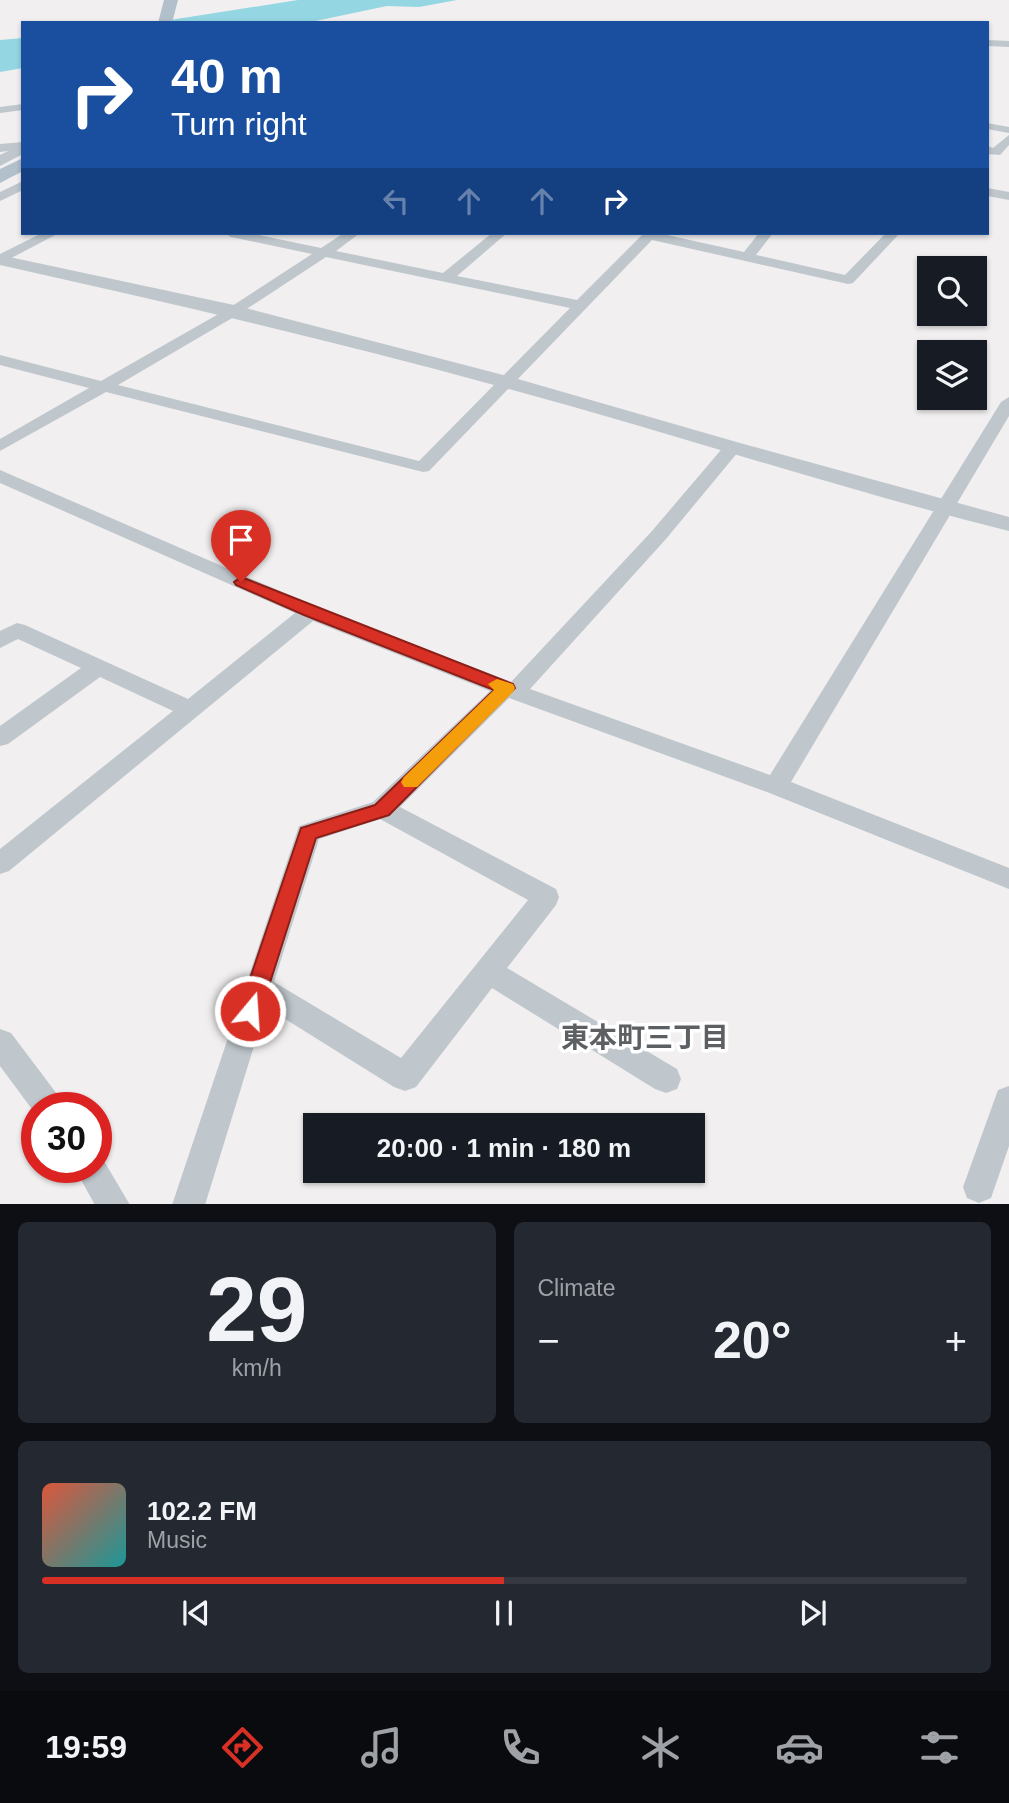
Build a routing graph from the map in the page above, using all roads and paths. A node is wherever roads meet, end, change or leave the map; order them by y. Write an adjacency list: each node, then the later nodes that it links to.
1 (171, 0): 2 (main road)
2 (166, 21)
3 (989, 43): 4 (street)
4 (1009, 44)
5 (21, 107): 6 (street)
6 (0, 110)
7 (989, 125): 8 (street)
8 (1009, 130)
9 (1009, 138): 13 (street)
10 (21, 146): 12 (street)
11 (21, 147): 14 (street)
12 (0, 148)
13 (989, 150)
14 (0, 161)
15 (21, 164): 16 (main road)
16 (0, 177)
17 (21, 186): 20 (street)
18 (989, 192): 19 (street)
19 (1009, 195)
20 (0, 197)
21 (47, 235): 31 (street)
22 (241, 235): 29 (street)
23 (350, 235): 29 (street)
24 (498, 235): 32 (street)
25 (649, 235): 33 (street)
26 (654, 235): 30 (street)
27 (764, 235): 30 (street)
28 (891, 235): 30 (street)
29 (326, 252): 32 (street); 34 (street)
30 (747, 257)
31 (0, 260): 34 (street)
32 (446, 278): 33 (street)
33 (577, 305): 36 (street)
34 (234, 311): 36 (street); 37 (street)
35 (0, 360): 37 (street)
36 (504, 382): 37 (street); 40 (street)
37 (102, 387): 39 (street)
38 (1009, 402): 42 (street)
39 (0, 446)
40 (732, 448): 42 (street); 47 (street)
41 (0, 477): 44 (street)
42 (944, 505): 43 (street); 50 (street)
43 (1009, 524)
44 (310, 612): 47 (street); 48 (street)
45 (0, 640): 46 (street)
46 (98, 667): 48 (street); 49 (street)
47 (511, 690): 50 (street); 51 (street)
48 (190, 709): 52 (street)
49 (0, 738)
50 (776, 786): 53 (street)
51 (382, 810): 54 (street); 55 (street)
52 (0, 863)
53 (1009, 879)
54 (488, 971): 55 (street); 57 (street)
55 (258, 987): 63 (street)
56 (0, 1042): 58 (street)
57 (666, 1079)
58 (37, 1092)
59 (1009, 1100): 61 (street)
60 (100, 1183): 62 (street)
61 (979, 1187)
62 (113, 1204)
63 (188, 1204)

